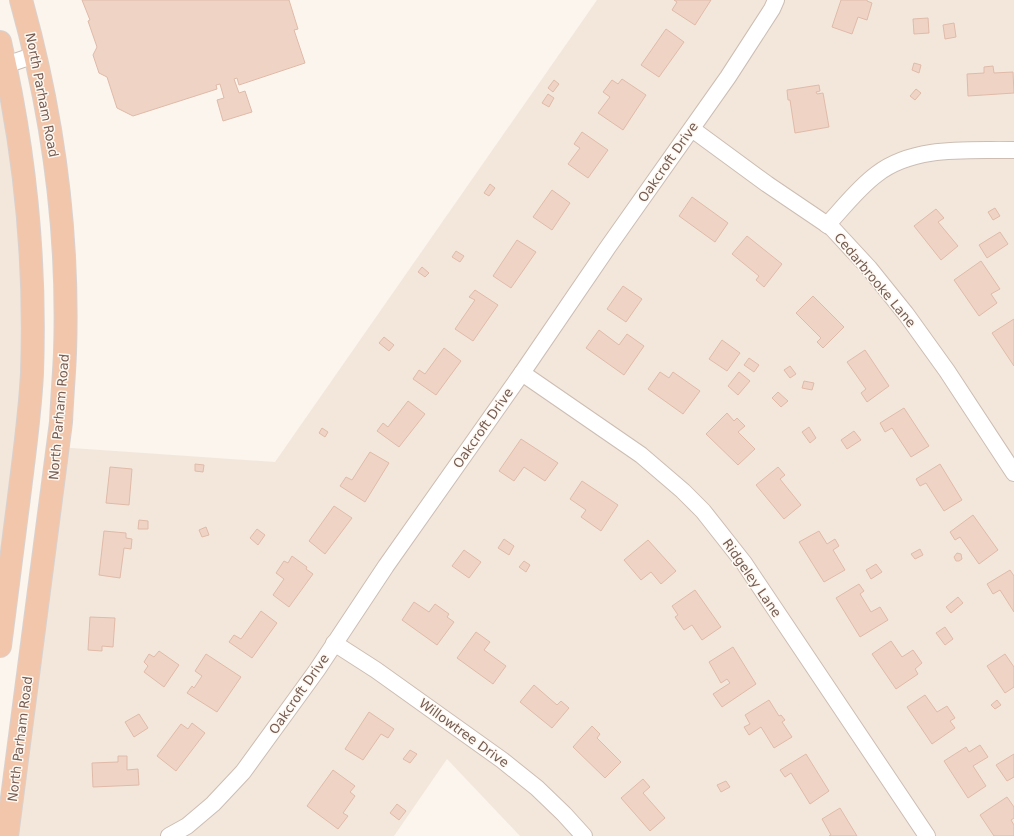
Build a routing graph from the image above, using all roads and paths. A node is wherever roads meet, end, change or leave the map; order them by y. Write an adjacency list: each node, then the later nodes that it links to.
1 (21, 0): 4 (highway, North Parham Road)
2 (776, 0): 6 (street, Oakcroft Drive)
3 (0, 42): 5 (highway)
4 (36, 55): 5 (street); 13 (highway, North Parham Road)
5 (3, 66): 12 (highway)
6 (692, 129): 8 (street, Cedarbrooke Lane); 9 (street, Oakcroft Drive)
7 (1014, 150): 8 (street)
8 (827, 225): 10 (street, Cedarbrooke Lane)
9 (522, 373): 11 (street, Oakcroft Drive); 16 (street, Ridgeley Lane)
10 (1014, 473)
11 (334, 644): 14 (street, Oakcroft Drive); 15 (street, Willowtree Drive)
12 (0, 646)
13 (7, 836)
14 (169, 836)
15 (584, 836)
16 (926, 836)

